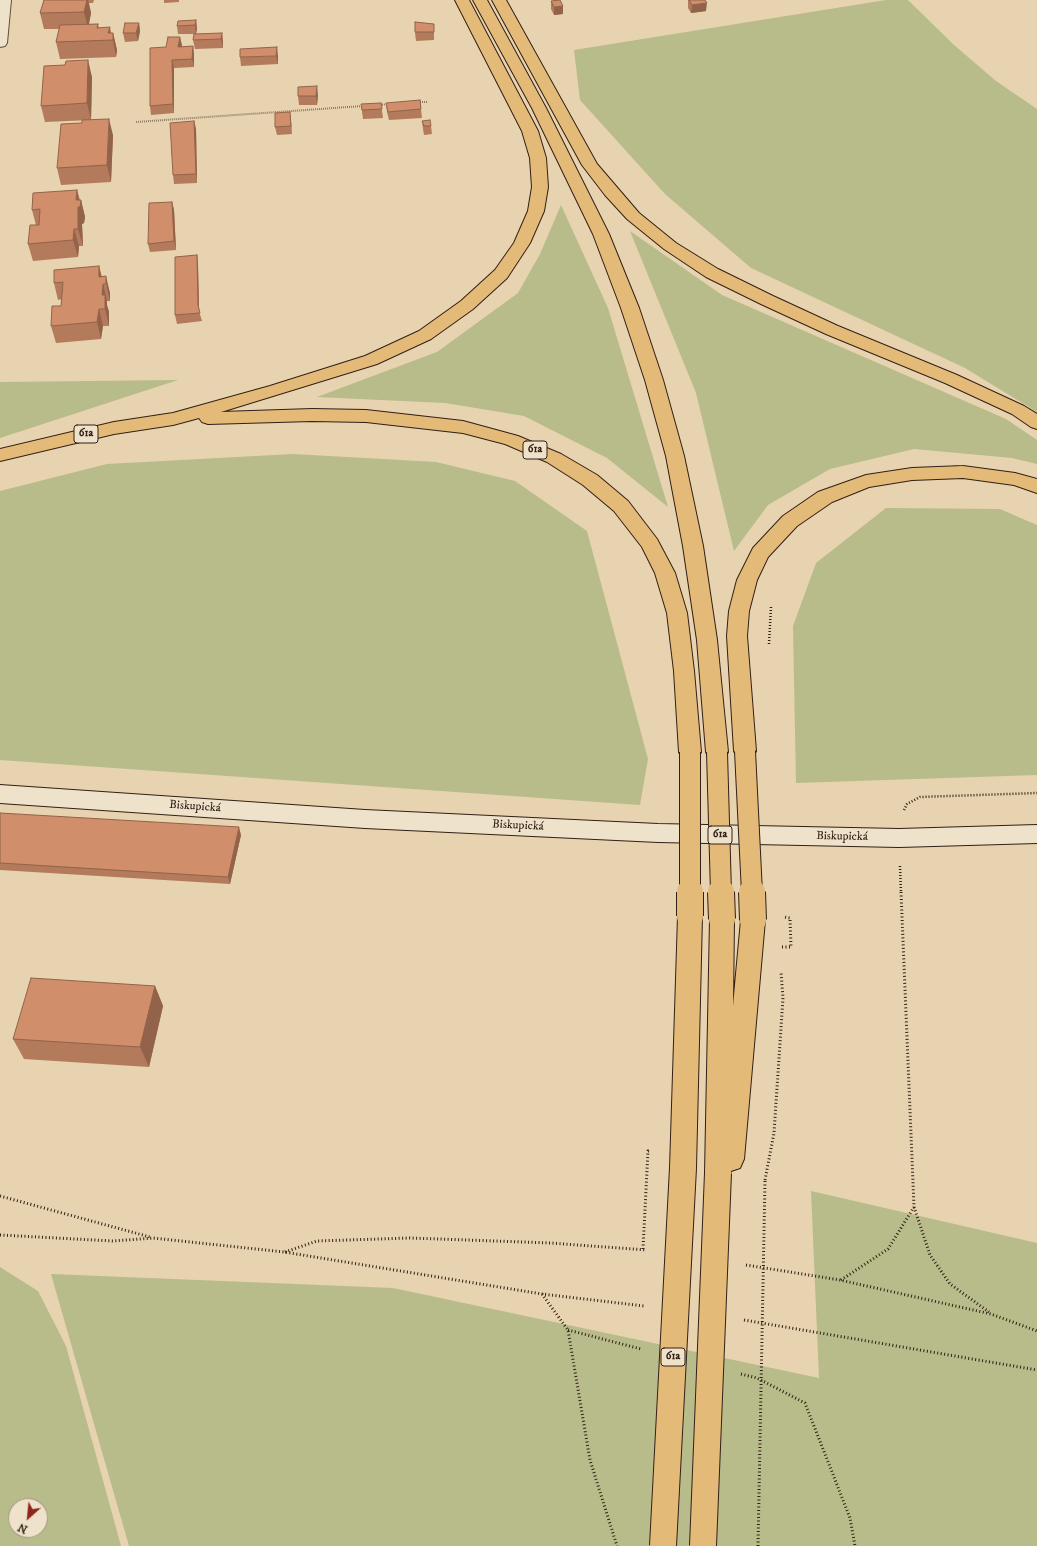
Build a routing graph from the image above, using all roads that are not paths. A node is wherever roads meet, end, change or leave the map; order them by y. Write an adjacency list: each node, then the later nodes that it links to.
1 (4, 0): 5 (street)
2 (462, 0): 6 (main road, 61a)
3 (480, 0): 12 (main road, 61a, bridge)
4 (499, 0): 7 (main road)
5 (0, 43)
6 (173, 419): 8 (main road, 61a); 13 (main road, 61a, bridge)
7 (1037, 422)
8 (0, 456)
9 (1037, 486): 12 (main road, bridge)
10 (0, 794): 11 (street, Biskupická)
11 (1037, 834)
12 (724, 1173): 14 (main road, 61a, bridge)
13 (663, 1546)
14 (703, 1546)

